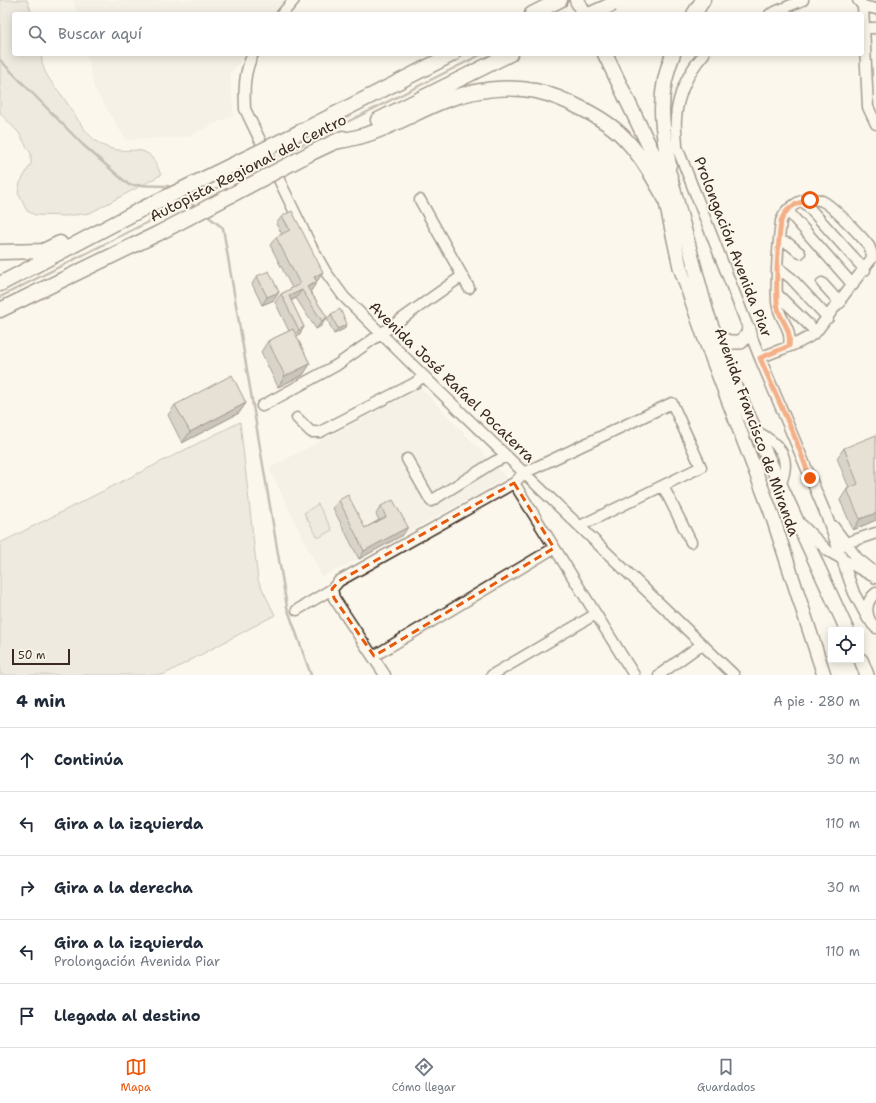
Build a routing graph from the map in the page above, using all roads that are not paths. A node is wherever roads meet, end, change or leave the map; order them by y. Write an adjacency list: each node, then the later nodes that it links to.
1 (294, 0): 10 (street)
2 (577, 0): 12 (highway)
3 (585, 0): 13 (highway)
4 (702, 0): 15 (highway)
5 (803, 0): 16 (street)
6 (555, 2): 11 (highway)
7 (616, 2): 14 (highway, bridge)
8 (861, 3): 9 (street)
9 (876, 9)
10 (284, 12)
11 (536, 12)
12 (583, 12)
13 (591, 12)
14 (596, 12)
15 (695, 12)
16 (775, 12)
17 (864, 28): 18 (street); 19 (street)
18 (876, 28)
19 (865, 46): 20 (street); 28 (street)
20 (876, 46)
21 (252, 56): 55 (street, Avenida José Rafael Pocaterra)
22 (449, 56): 38 (highway, Autopista Regional del Centro, bridge)
23 (506, 56): 32 (highway, Autopista Regional del Centro)
24 (606, 56): 34 (highway)
25 (614, 56): 33 (highway)
26 (672, 56): 33 (highway)
27 (702, 56): 53 (street, Prolongación Avenida Piar)
28 (871, 64): 29 (street)
29 (872, 84): 30 (street)
30 (872, 102): 31 (street)
31 (876, 123)
32 (335, 142): 34 (highway); 51 (highway, Autopista Regional del Centro, bridge)
33 (671, 179): 56 (main road, Avenida Francisco de Miranda)
34 (665, 198): 94 (main road, Avenida Francisco de Miranda)
35 (420, 200): 44 (street)
36 (803, 201): 37 (street); 43 (street); 43 (street)
37 (787, 210): 39 (street); 47 (street)
38 (138, 211): 40 (highway); 46 (highway, Autopista Regional del Centro)
39 (780, 241): 41 (street); 42 (street)
40 (0, 252)
41 (800, 253)
42 (778, 268): 49 (street); 52 (street)
43 (865, 270): 47 (street)
44 (462, 276): 48 (street); 55 (street)
45 (822, 283): 50 (street)
46 (0, 284)
47 (853, 285): 50 (street)
48 (469, 288)
49 (778, 295): 54 (street); 57 (street)
50 (840, 303): 52 (street)
51 (0, 310)
52 (828, 318): 54 (street)
53 (749, 329): 56 (main road); 58 (street, Prolongación Avenida Piar)
54 (816, 332): 57 (street)
55 (382, 334): 59 (street, Avenida José Rafael Pocaterra); 60 (street)
56 (716, 337): 67 (main road, Avenida Francisco de Miranda)
57 (789, 346): 58 (street)
58 (760, 358): 68 (street, Prolongación Avenida Piar)
59 (423, 376): 61 (street); 62 (street, Avenida José Rafael Pocaterra)
60 (262, 406)
61 (297, 418)
62 (507, 456): 63 (street); 64 (street, Avenida José Rafael Pocaterra)
63 (407, 459)
64 (524, 473): 65 (street); 66 (street); 69 (street, Avenida José Rafael Pocaterra)
65 (514, 483): 73 (street); 77 (street)
66 (663, 486): 69 (street); 71 (street)
67 (789, 504): 74 (street); 82 (main road, Avenida Francisco de Miranda)
68 (827, 518): 72 (street); 74 (street)
69 (580, 526): 84 (street, Avenida José Rafael Pocaterra)
70 (876, 533): 72 (street)
71 (691, 542)
72 (846, 543): 75 (street)
73 (554, 548): 80 (street); 85 (street)
74 (840, 557): 76 (street); 81 (street)
75 (876, 573)
76 (876, 578)
77 (332, 590): 79 (street); 85 (street)
78 (876, 593): 81 (street)
79 (298, 610)
80 (596, 614): 89 (street); 90 (street)
81 (868, 619): 83 (street)
82 (846, 627)
83 (876, 628)
84 (702, 644): 87 (street, Avenida José Rafael Pocaterra); 91 (street)
85 (374, 656): 88 (street)
86 (862, 663): 95 (main road)
87 (723, 664): 92 (street); 93 (street, Avenida José Rafael Pocaterra)
88 (385, 675)
89 (492, 675)
90 (634, 675)
91 (661, 675)
92 (726, 675)
93 (734, 675)
94 (824, 675)
95 (867, 675)

